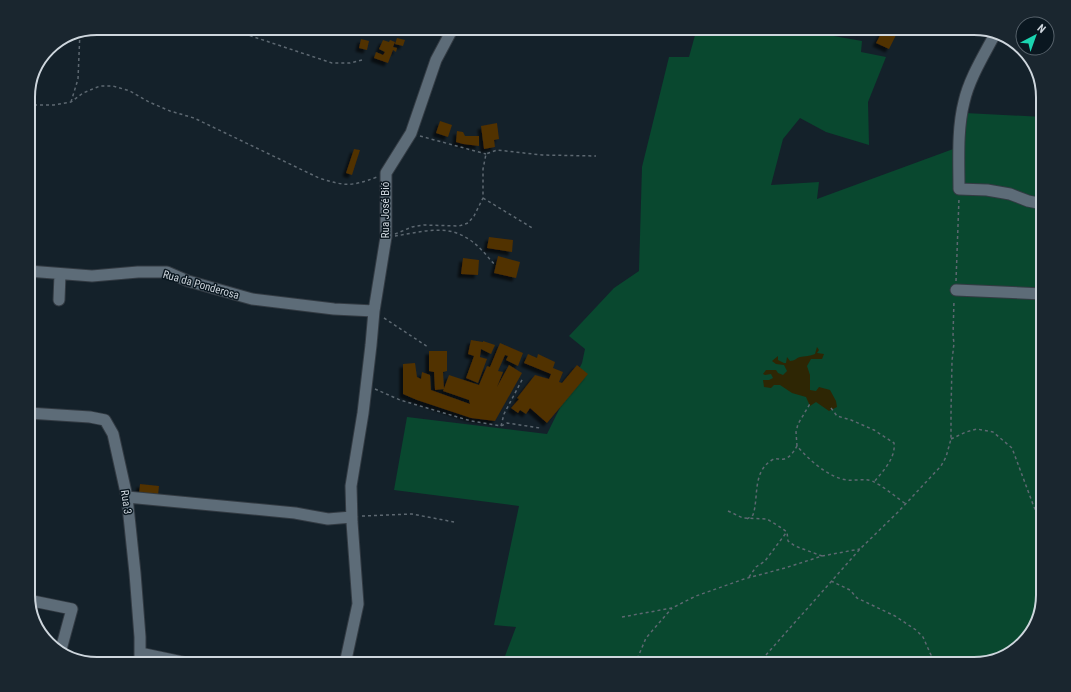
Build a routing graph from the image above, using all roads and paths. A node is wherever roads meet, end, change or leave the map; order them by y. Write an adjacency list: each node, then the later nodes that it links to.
1 (248, 35): 5 (path)
2 (449, 35): 8 (street, Rua José Bió)
3 (80, 38): 6 (path)
4 (993, 38): 12 (street)
5 (362, 60)
6 (71, 102): 7 (path); 11 (path)
7 (35, 104)
8 (411, 133): 9 (path); 11 (street, Rua José Bió)
9 (486, 154): 10 (path); 13 (path)
10 (596, 156)
11 (386, 173): 16 (street, Rua José Bió)
12 (959, 188): 14 (street); 20 (path)
13 (483, 198): 15 (path); 16 (path)
14 (1036, 203)
15 (534, 230)
16 (386, 237): 17 (path); 23 (street, Rua José Bió)
17 (495, 265)
18 (35, 272): 19 (street, Rua da Ponderosa)
19 (60, 274): 22 (street); 23 (street, Rua da Ponderosa)
20 (956, 290): 21 (street); 32 (path)
21 (1036, 294)
22 (59, 300)
23 (374, 311): 24 (path); 26 (street, Rua José Bió)
24 (428, 347)
25 (523, 378): 30 (path)
26 (367, 385): 30 (path); 39 (street, Rua José Bió)
27 (811, 402): 33 (path)
28 (831, 408): 34 (path)
29 (35, 414): 35 (street, Rua 3)
30 (502, 426): 31 (path)
31 (540, 428)
32 (951, 439): 36 (path); 38 (path)
33 (797, 446): 34 (path); 40 (path)
34 (874, 482): 36 (path)
35 (127, 498): 39 (street); 51 (street, Rua 3)
36 (906, 504): 43 (path)
37 (728, 511): 40 (path)
38 (1036, 511)
39 (352, 516): 41 (path); 52 (street, Rua José Bió)
40 (747, 519): 42 (path)
41 (454, 522)
42 (786, 532): 44 (path); 45 (path)
43 (860, 549): 44 (path); 46 (path)
44 (822, 556): 45 (path)
45 (749, 577): 48 (path)
46 (831, 581): 54 (path); 55 (path)
47 (35, 601): 50 (street)
48 (672, 608): 49 (path); 53 (path)
49 (622, 617)
50 (62, 646)
51 (140, 657)
52 (347, 657)
53 (638, 657)
54 (764, 657)
55 (931, 657)

